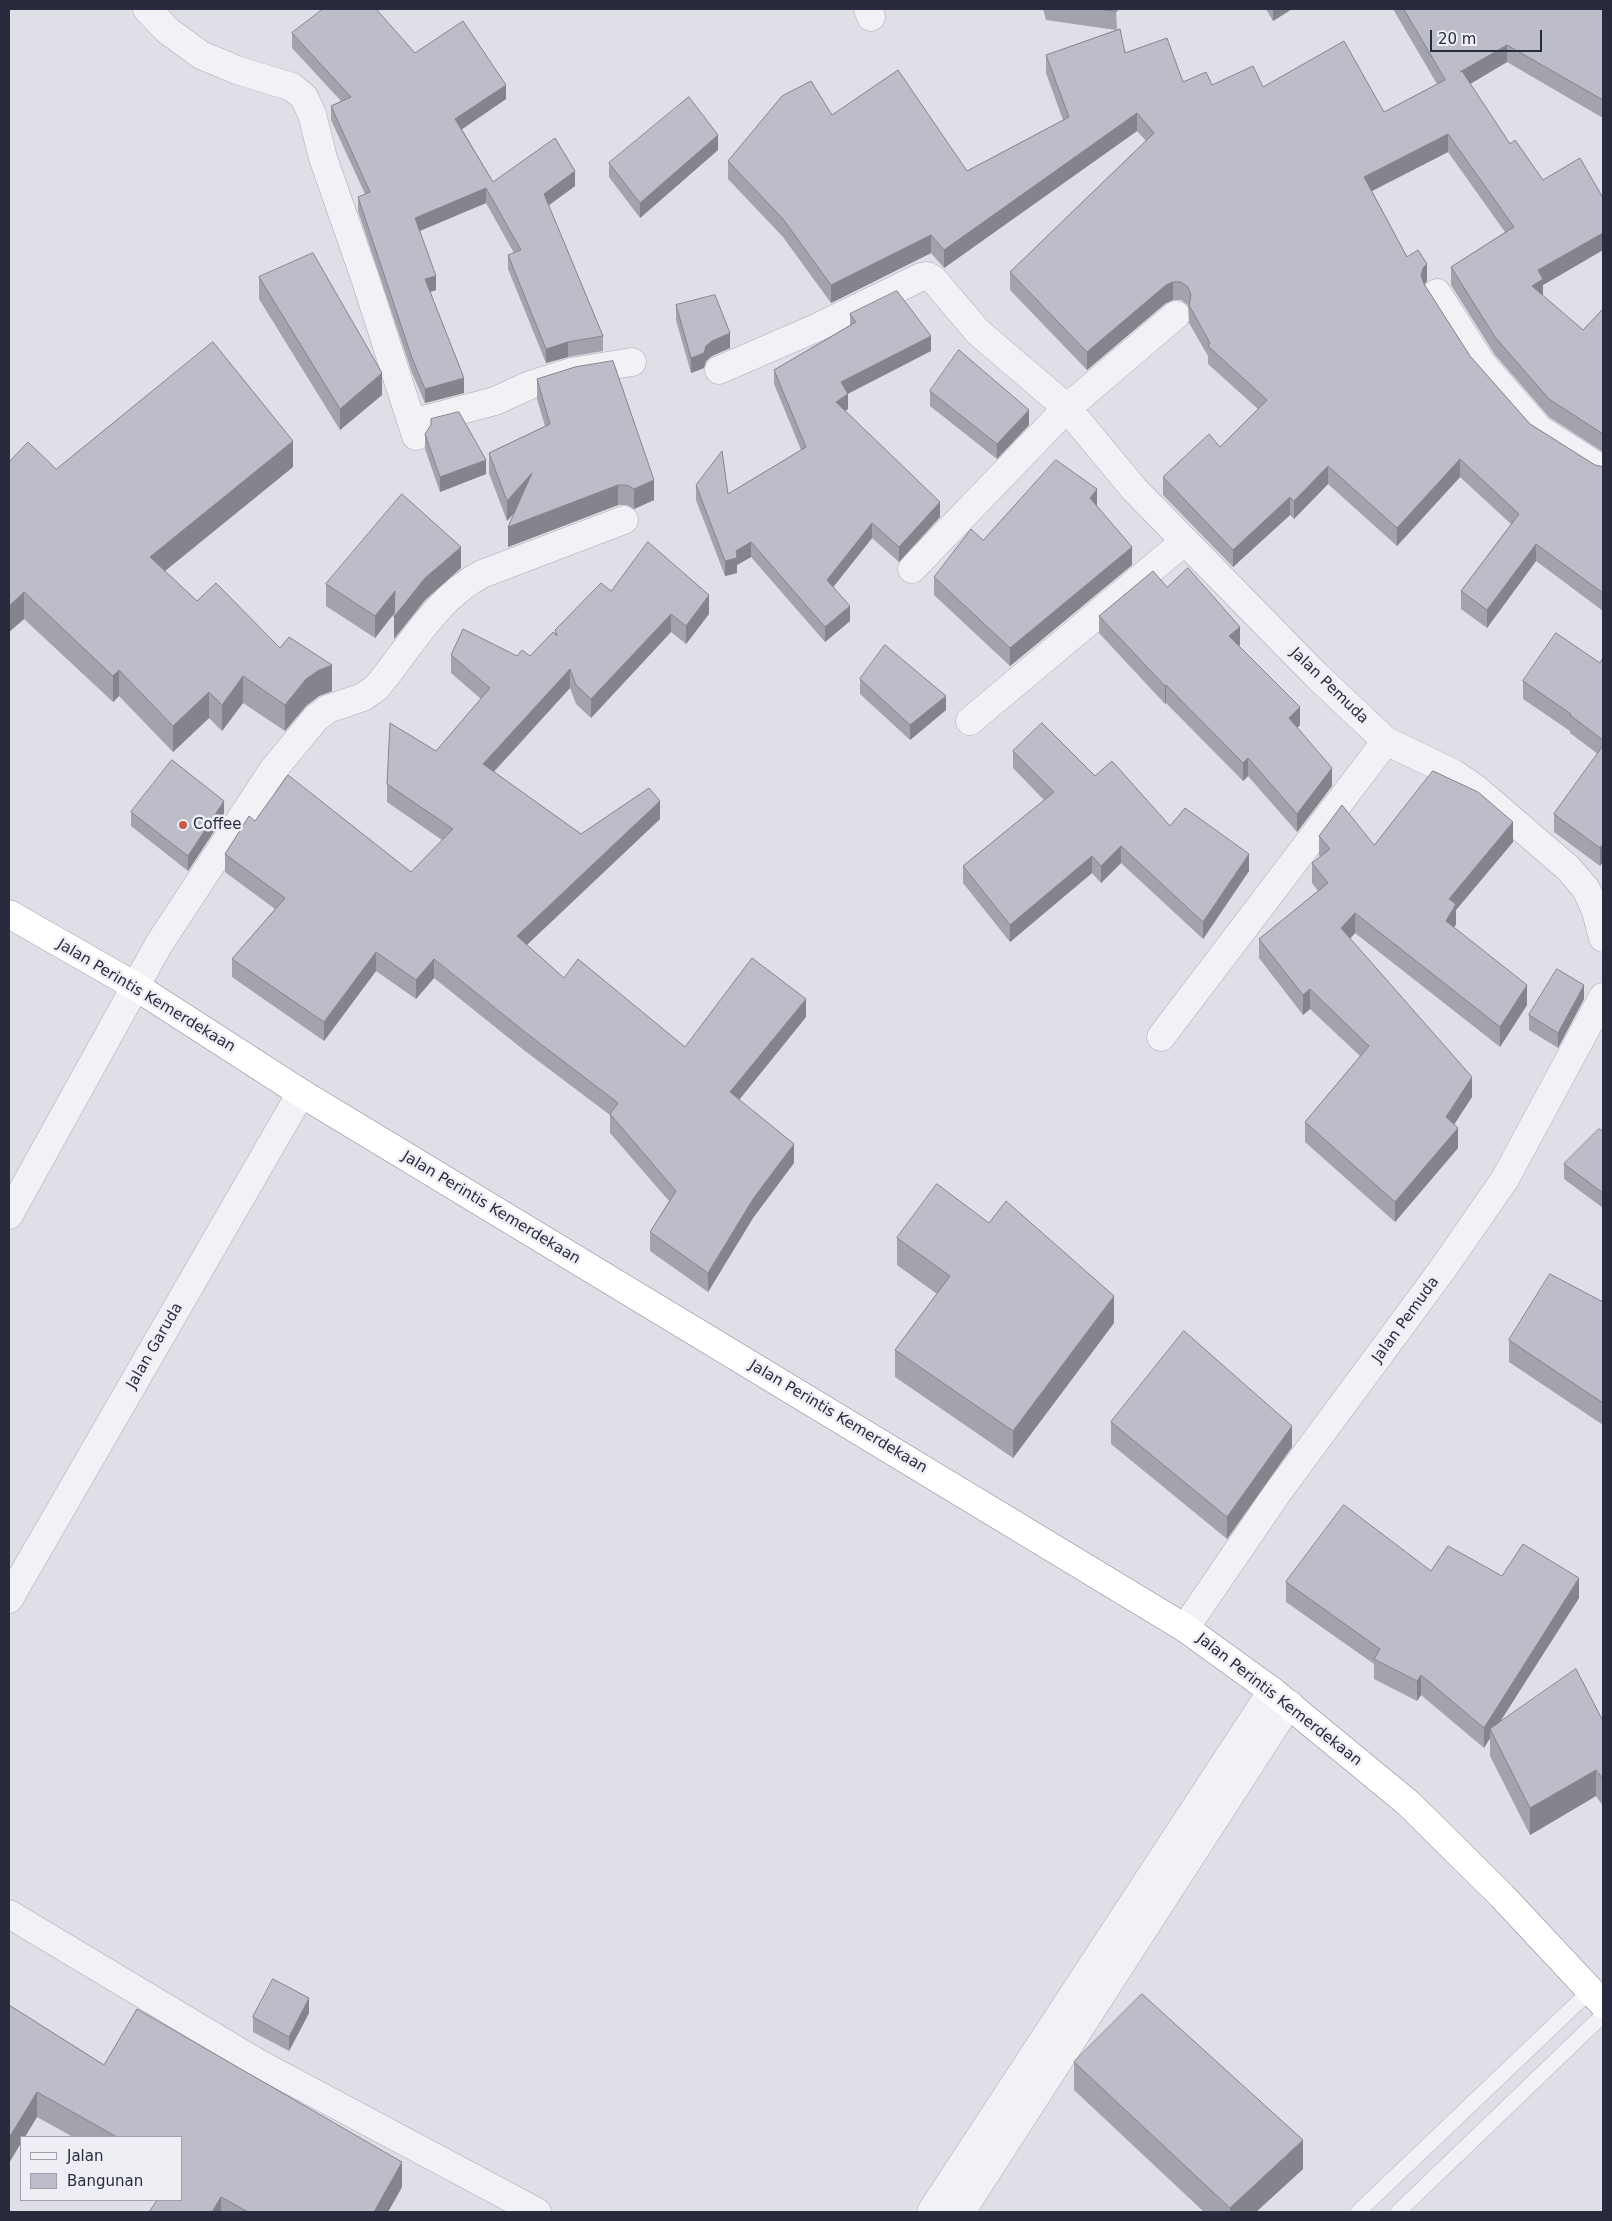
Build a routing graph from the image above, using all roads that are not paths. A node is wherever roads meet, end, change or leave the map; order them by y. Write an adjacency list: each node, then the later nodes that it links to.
1 (147, 9): 4 (street)
2 (1437, 294): 7 (street)
3 (1176, 315): 6 (street)
4 (632, 362)
5 (719, 370): 6 (street, Jalan Pemuda)
6 (1067, 408): 9 (street, Jalan Pemuda); 10 (street)
7 (1603, 470)
8 (624, 520): 15 (street)
9 (1185, 541): 11 (street); 12 (street, Jalan Pemuda)
10 (912, 569)
11 (970, 721)
12 (1386, 741): 14 (street, Jalan Pemuda); 17 (street)
13 (9, 914): 15 (highway, Jalan Perintis Kemerdekaan)
14 (1603, 938)
15 (135, 986): 18 (highway, Jalan Perintis Kemerdekaan); 19 (street)
16 (1603, 997): 21 (street, Jalan Pemuda)
17 (1161, 1037)
18 (301, 1093): 20 (street, Jalan Garuda); 21 (highway, Jalan Perintis Kemerdekaan)
19 (9, 1215)
20 (9, 1599)
21 (1185, 1628): 22 (highway, Jalan Perintis Kemerdekaan)
22 (1280, 1698): 24 (highway, Jalan Perintis Kemerdekaan); 27 (street); 28 (street)
23 (9, 1914): 26 (street)
24 (1597, 1997): 29 (lane)
25 (1603, 2015): 30 (lane)
26 (537, 2212)
27 (931, 2212)
28 (961, 2212)
29 (1358, 2212)
30 (1398, 2212)

